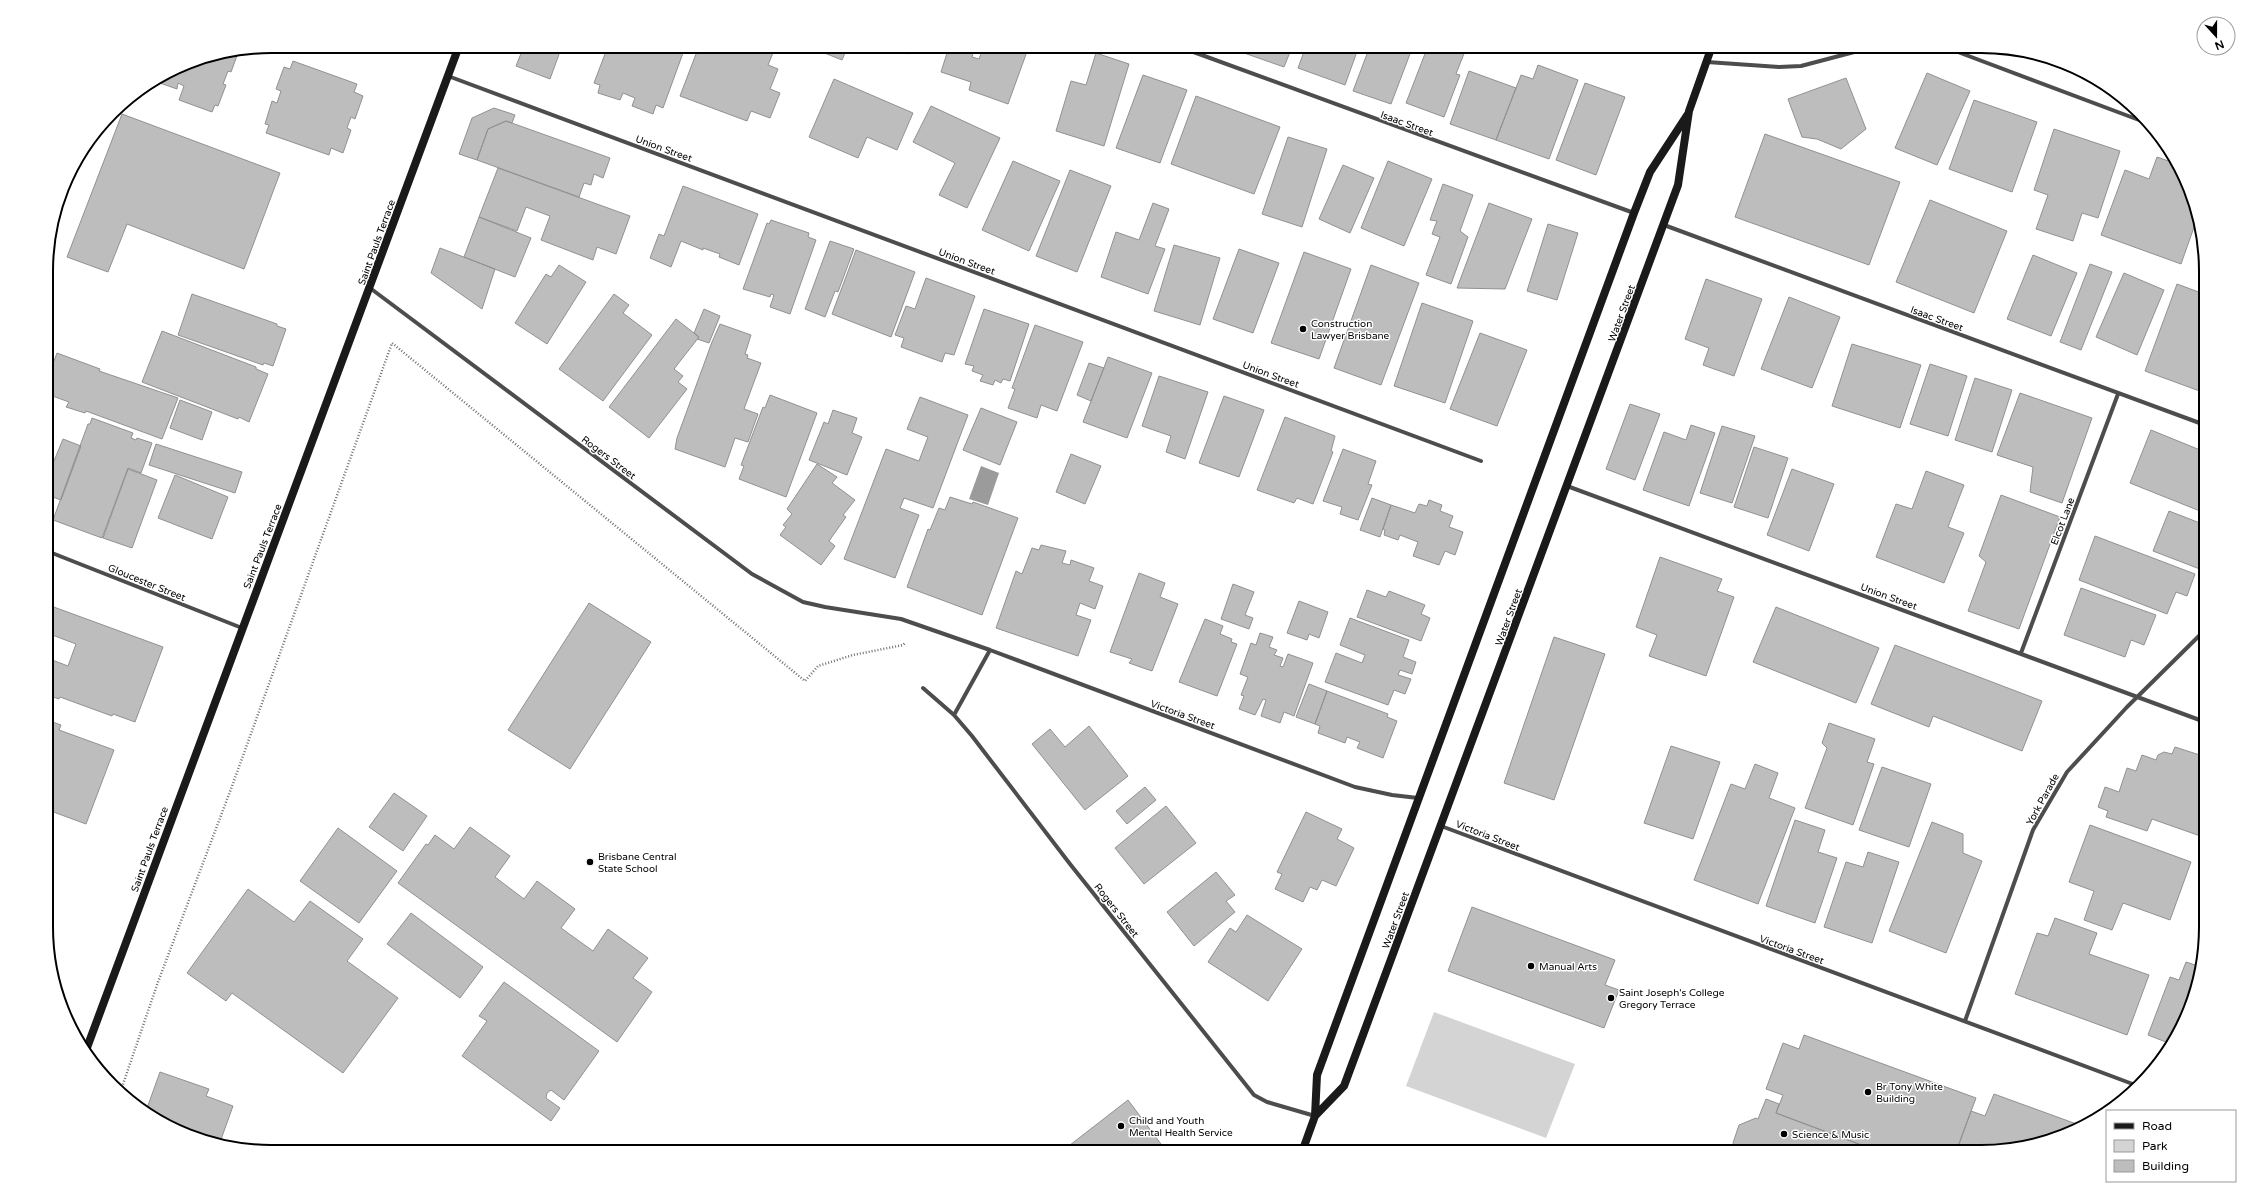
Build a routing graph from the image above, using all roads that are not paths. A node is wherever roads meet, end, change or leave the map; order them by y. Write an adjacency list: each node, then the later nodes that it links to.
1 (456, 53): 7 (main road, Saint Pauls Terrace)
2 (1196, 53): 10 (street, Isaac Street)
3 (1710, 53): 6 (main road, Water Street)
4 (1850, 53): 6 (street)
5 (1963, 53): 9 (street)
6 (1707, 62): 8 (main road, Water Street)
7 (448, 76): 12 (main road, Saint Pauls Terrace); 15 (street, Union Street)
8 (1689, 111): 10 (main road, Water Street); 11 (main road, Water Street)
9 (2137, 119)
10 (1634, 213): 27 (main road, Water Street)
11 (1664, 225): 13 (street, Isaac Street); 16 (main road, Water Street)
12 (370, 288): 18 (street, Rogers Street); 19 (main road, Saint Pauls Terrace)
13 (2118, 394): 14 (street, Isaac Street); 22 (street, Elcot Lane)
14 (2199, 423)
15 (1481, 461)
16 (1567, 486): 22 (street, Union Street); 28 (main road, Water Street)
17 (53, 553): 19 (street, Gloucester Street)
18 (852, 612): 21 (street, Victoria Street)
19 (242, 628): 30 (main road, Saint Pauls Terrace)
20 (2199, 636): 24 (street, York Parade)
21 (990, 650): 25 (street); 27 (street, Victoria Street)
22 (2021, 653): 24 (street, Union Street)
23 (923, 688): 25 (street, Rogers Street)
24 (2137, 697): 26 (street, Union Street); 29 (street, York Parade)
25 (954, 715): 32 (street, Rogers Street)
26 (2199, 720)
27 (1418, 798): 32 (main road, Water Street)
28 (1441, 826): 29 (street, Victoria Street); 32 (main road, Water Street)
29 (1965, 1022): 31 (street, Victoria Street)
30 (88, 1045)
31 (2132, 1084)
32 (1315, 1116): 33 (main road, Water Street)
33 (1305, 1145)

